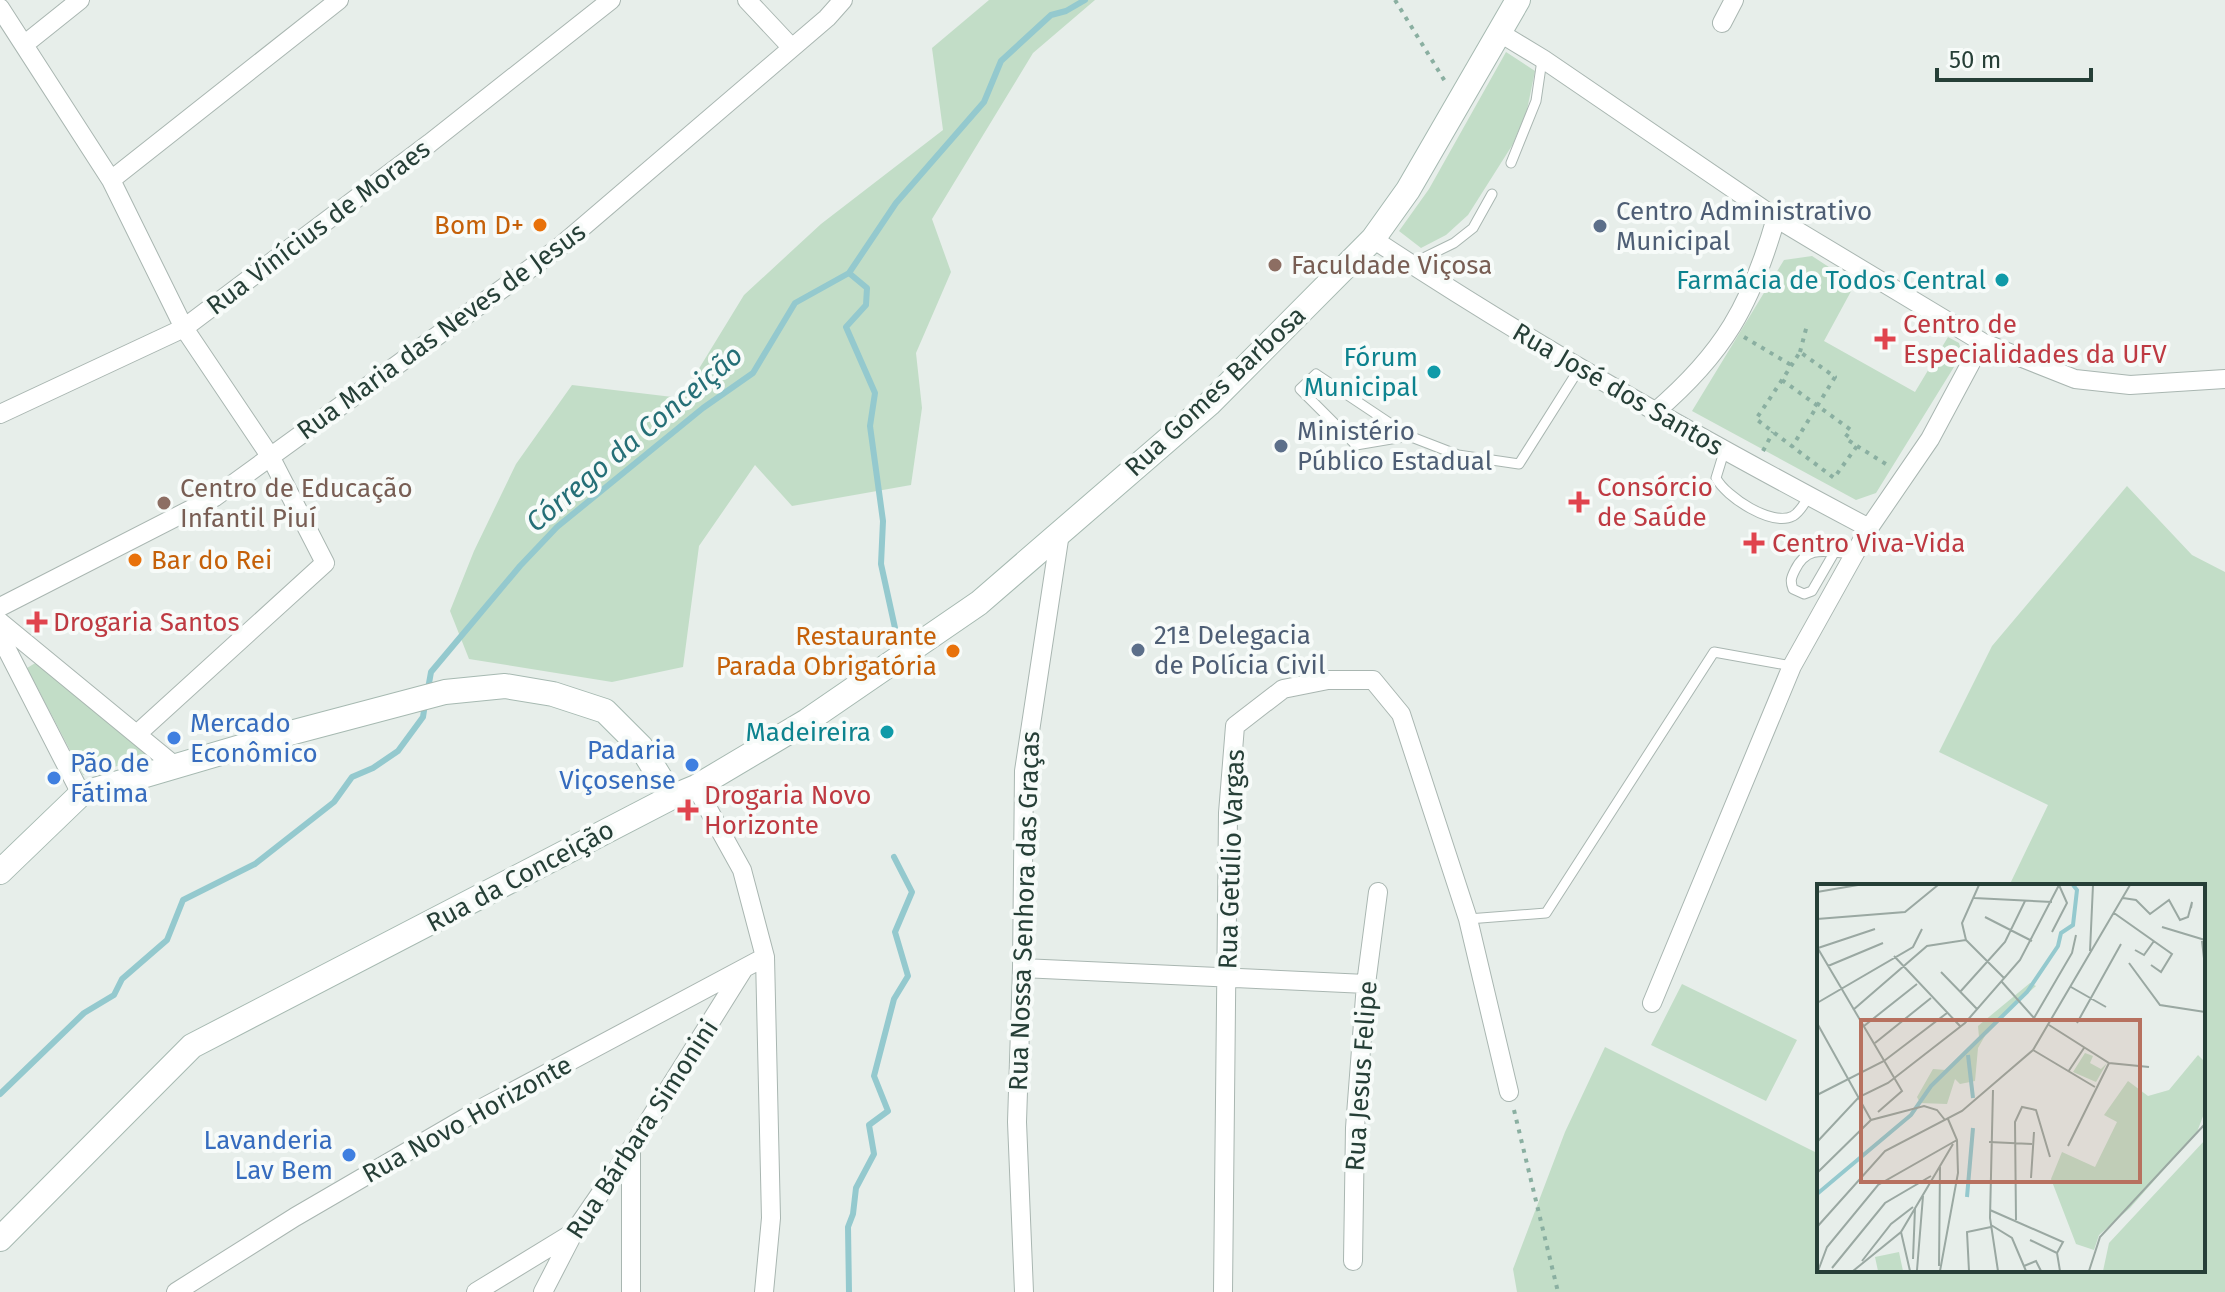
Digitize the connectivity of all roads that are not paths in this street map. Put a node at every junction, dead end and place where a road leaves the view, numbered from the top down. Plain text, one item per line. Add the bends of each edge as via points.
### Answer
1 (80, 0) edge
2 (339, 0) edge
3 (611, 0) edge
4 (747, 0) edge
5 (843, 0) edge
6 (1518, 0) edge
7 (1734, 0) edge
8 (0, 8) edge
9 (1722, 23) dead end
10 (1500, 33) junction
11 (25, 44) junction
12 (792, 48) junction
13 (1543, 59) junction
14 (1511, 163) dead end
15 (111, 180) junction
16 (1492, 194) dead end
17 (1776, 218) junction
18 (1373, 239) junction
19 (1411, 264) junction
20 (184, 328) junction
21 (1982, 342) junction
22 (1579, 369) junction
23 (2225, 379) edge
24 (1655, 412) junction
25 (0, 414) edge
26 (1409, 436) junction
27 (1724, 452) junction
28 (270, 456) junction
29 (1809, 496) junction
30 (1869, 528) junction
31 (1060, 533) junction
32 (1834, 553) junction
33 (1854, 554) junction
34 (0, 607) edge
35 (0, 622) edge
36 (0, 636) edge
37 (1792, 666) junction
38 (137, 734) junction
39 (175, 766) junction
40 (696, 787) junction
41 (81, 794) junction
42 (672, 797) junction
43 (0, 872) edge
44 (1378, 892) dead end
45 (1468, 919) junction
46 (765, 957) junction
47 (744, 968) junction
48 (1022, 968) junction
49 (1227, 976) junction
50 (1366, 984) junction
51 (1652, 1003) dead end
52 (1509, 1092) road end
53 (631, 1149) junction
54 (574, 1232) junction
55 (0, 1239) edge
56 (1353, 1261) dead end
57 (176, 1292) edge
58 (476, 1292) edge
59 (543, 1292) edge
60 (631, 1292) edge
61 (764, 1292) edge
62 (1024, 1292) edge
63 (1223, 1292) edge

1 - 11 street
2 - 15 street
3 - 20 street, Rua Vinícius de Moraes
4 - 12 street
5 - 12 street, Rua Maria das Neves de Jesus
6 - 10 street, Rua Gomes Barbosa
7 - 9 street
8 - 11 street
10 - 13 street
10 - 18 street, Rua Gomes Barbosa via 1408,190
11 - 15 street
12 - 28 street, Rua Maria das Neves de Jesus via 557,249
13 - 14 lane via 1536,101
13 - 17 street
15 - 20 street
16 - 19 lane via 1473,228
17 - 21 street
17 - 24 street via 1761,271 1732,329 1690,382
18 - 19 street, Rua José dos Santos
18 - 31 street, Rua Gomes Barbosa via 1209,404
19 - 22 street, Rua José dos Santos
20 - 25 street, Rua Vinícius de Moraes
20 - 28 street
21 - 23 street via 2075,379 2130,385
21 - 30 street via 1930,439
22 - 24 street, Rua José dos Santos
22 - 26 lane via 1519,464 1458,455
24 - 27 street, Rua José dos Santos
26 - 26 lane via 1316,374 1300,389 1356,445
27 - 29 street, Rua José dos Santos
27 - 29 lane via 1716,478 1722,488 1775,520 1791,518
28 - 34 street, Rua Maria das Neves de Jesus via 215,497
28 - 38 street via 325,563
29 - 30 street, Rua José dos Santos
30 - 33 street
31 - 40 street, Rua da Conceição via 979,603 807,721
31 - 48 street, Rua Nossa Senhora das Graças via 1024,771
32 - 32 lane via 1802,558 1791,579 1793,589 1812,591
32 - 33 lane
33 - 37 street
35 - 38 street
36 - 41 street
37 - 45 lane via 1714,652 1546,913
37 - 51 street
38 - 39 street
39 - 41 street
39 - 42 street via 397,703 505,686 605,711 641,747
40 - 42 street, Rua da Conceição
40 - 46 street via 742,870
41 - 43 street
42 - 55 street, Rua da Conceição via 192,1046
44 - 50 street, Rua Jesus Felipe
45 - 49 street, Rua Getúlio Vargas via 1401,714 1373,680 1328,680 1283,689 1235,726 1228,813
45 - 52 street, Rua Getúlio Vargas
46 - 47 street, Rua Novo Horizonte
46 - 61 street via 771,1218
47 - 53 street, Rua Bárbara Simonini
47 - 57 street, Rua Novo Horizonte via 484,1107
48 - 49 street
48 - 62 street, Rua Nossa Senhora das Graças via 1017,1122
49 - 50 street
49 - 63 street, Rua Getúlio Vargas
50 - 56 street, Rua Jesus Felipe via 1355,1128
53 - 54 street, Rua Bárbara Simonini
53 - 60 street
54 - 58 street
54 - 59 street, Rua Bárbara Simonini

